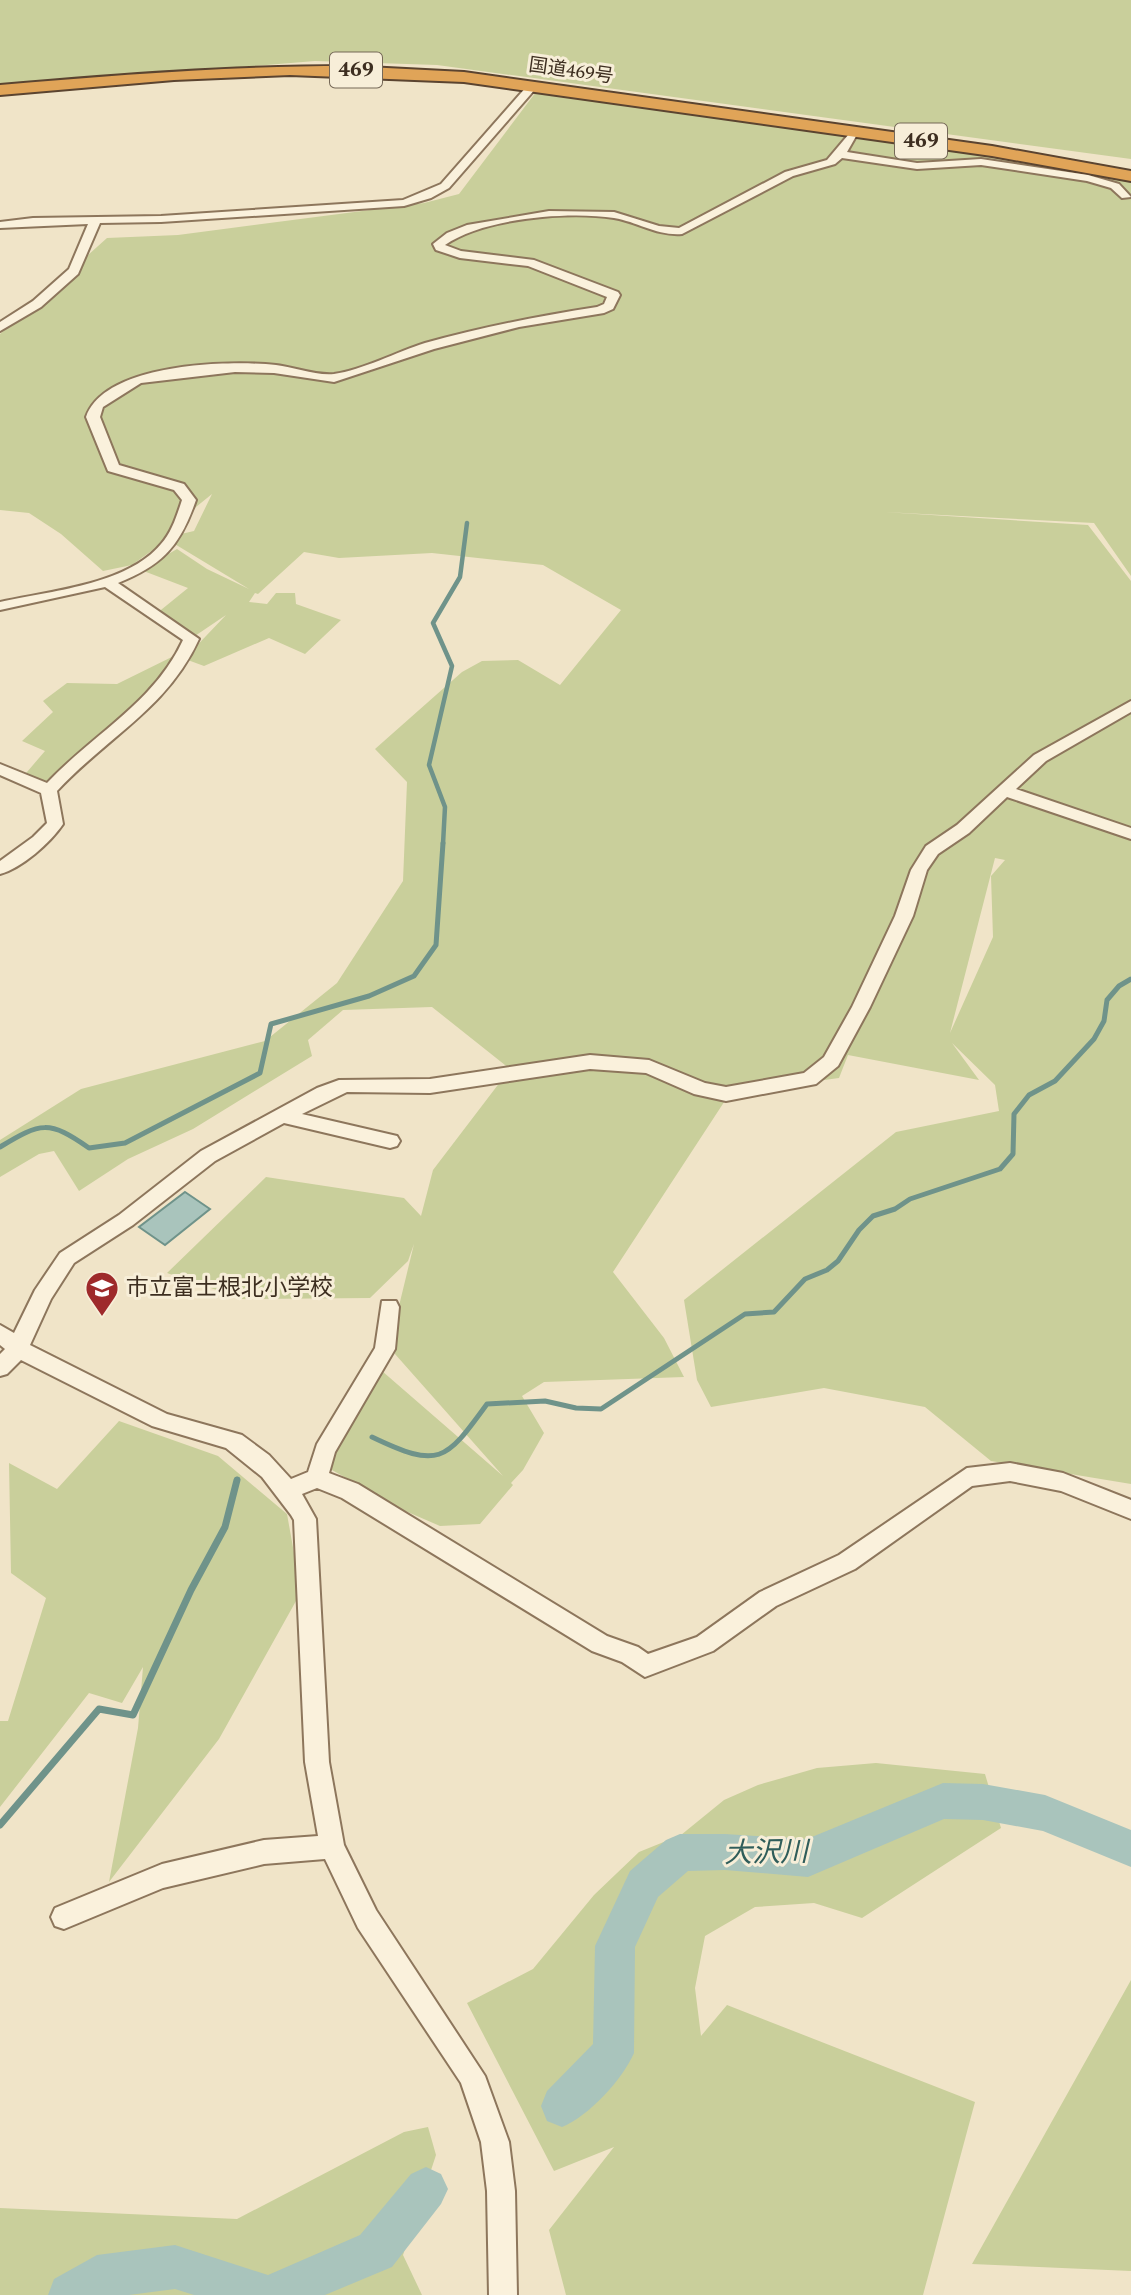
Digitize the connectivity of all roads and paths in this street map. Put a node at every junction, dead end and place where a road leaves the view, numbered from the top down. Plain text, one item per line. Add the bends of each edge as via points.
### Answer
1 (532, 87) junction
2 (0, 90) edge
3 (854, 131) junction
4 (840, 154) junction
5 (1131, 176) edge
6 (1126, 196) dead end
7 (95, 221) junction
8 (0, 225) edge
9 (0, 327) edge
10 (105, 582) junction
11 (0, 606) edge
12 (1131, 706) edge
13 (0, 769) edge
14 (49, 790) junction
15 (1005, 790) junction
16 (1131, 834) edge
17 (0, 869) edge
18 (282, 1116) junction
19 (390, 1141) dead end
20 (389, 1307) dead end
21 (0, 1333) edge
22 (17, 1350) junction
23 (0, 1368) edge
24 (317, 1478) junction
25 (288, 1490) junction
26 (1131, 1510) edge
27 (332, 1847) junction
28 (64, 1917) dead end
29 (503, 2295) edge

1 - 2 highway, 国道469号 / 469 via 395,70 300,69
1 - 3 highway, 国道469号 / 469
1 - 7 street via 445,186 428,196 359,207
3 - 4 street
3 - 5 highway, 国道469号 / 469
4 - 6 street via 917,166 981,162 1088,178 1115,186
4 - 10 street via 822,166 789,174 682,231 662,232 614,215 553,213 453,234 439,244 460,254 530,263 614,295 609,306 600,310 519,323 334,378 235,368 136,380 97,405 93,417 113,468 179,487 189,500 161,553
7 - 8 street
7 - 9 street via 74,271 37,304
10 - 11 street
10 - 14 street via 191,639 185,659 152,702 75,761
12 - 15 street via 1040,758
13 - 14 street
14 - 17 street via 55,824
15 - 16 street
15 - 18 street via 964,830 932,850 919,870 904,916 861,1007 831,1061 809,1079 726,1094 649,1067 590,1062 430,1086 346,1084
18 - 19 street
18 - 22 street via 208,1156 126,1220 67,1258 42,1296
20 - 24 street via 385,1349 325,1450
21 - 22 street
22 - 23 street
22 - 25 street via 169,1424 241,1445
24 - 25 street
24 - 26 street via 350,1491 600,1644 630,1654 645,1666 705,1644 768,1599 847,1562 967,1477 1010,1472 1063,1482
25 - 27 street via 305,1519 317,1762
27 - 28 street via 264,1852 162,1876
27 - 29 street via 367,1920 472,2076 495,2142

